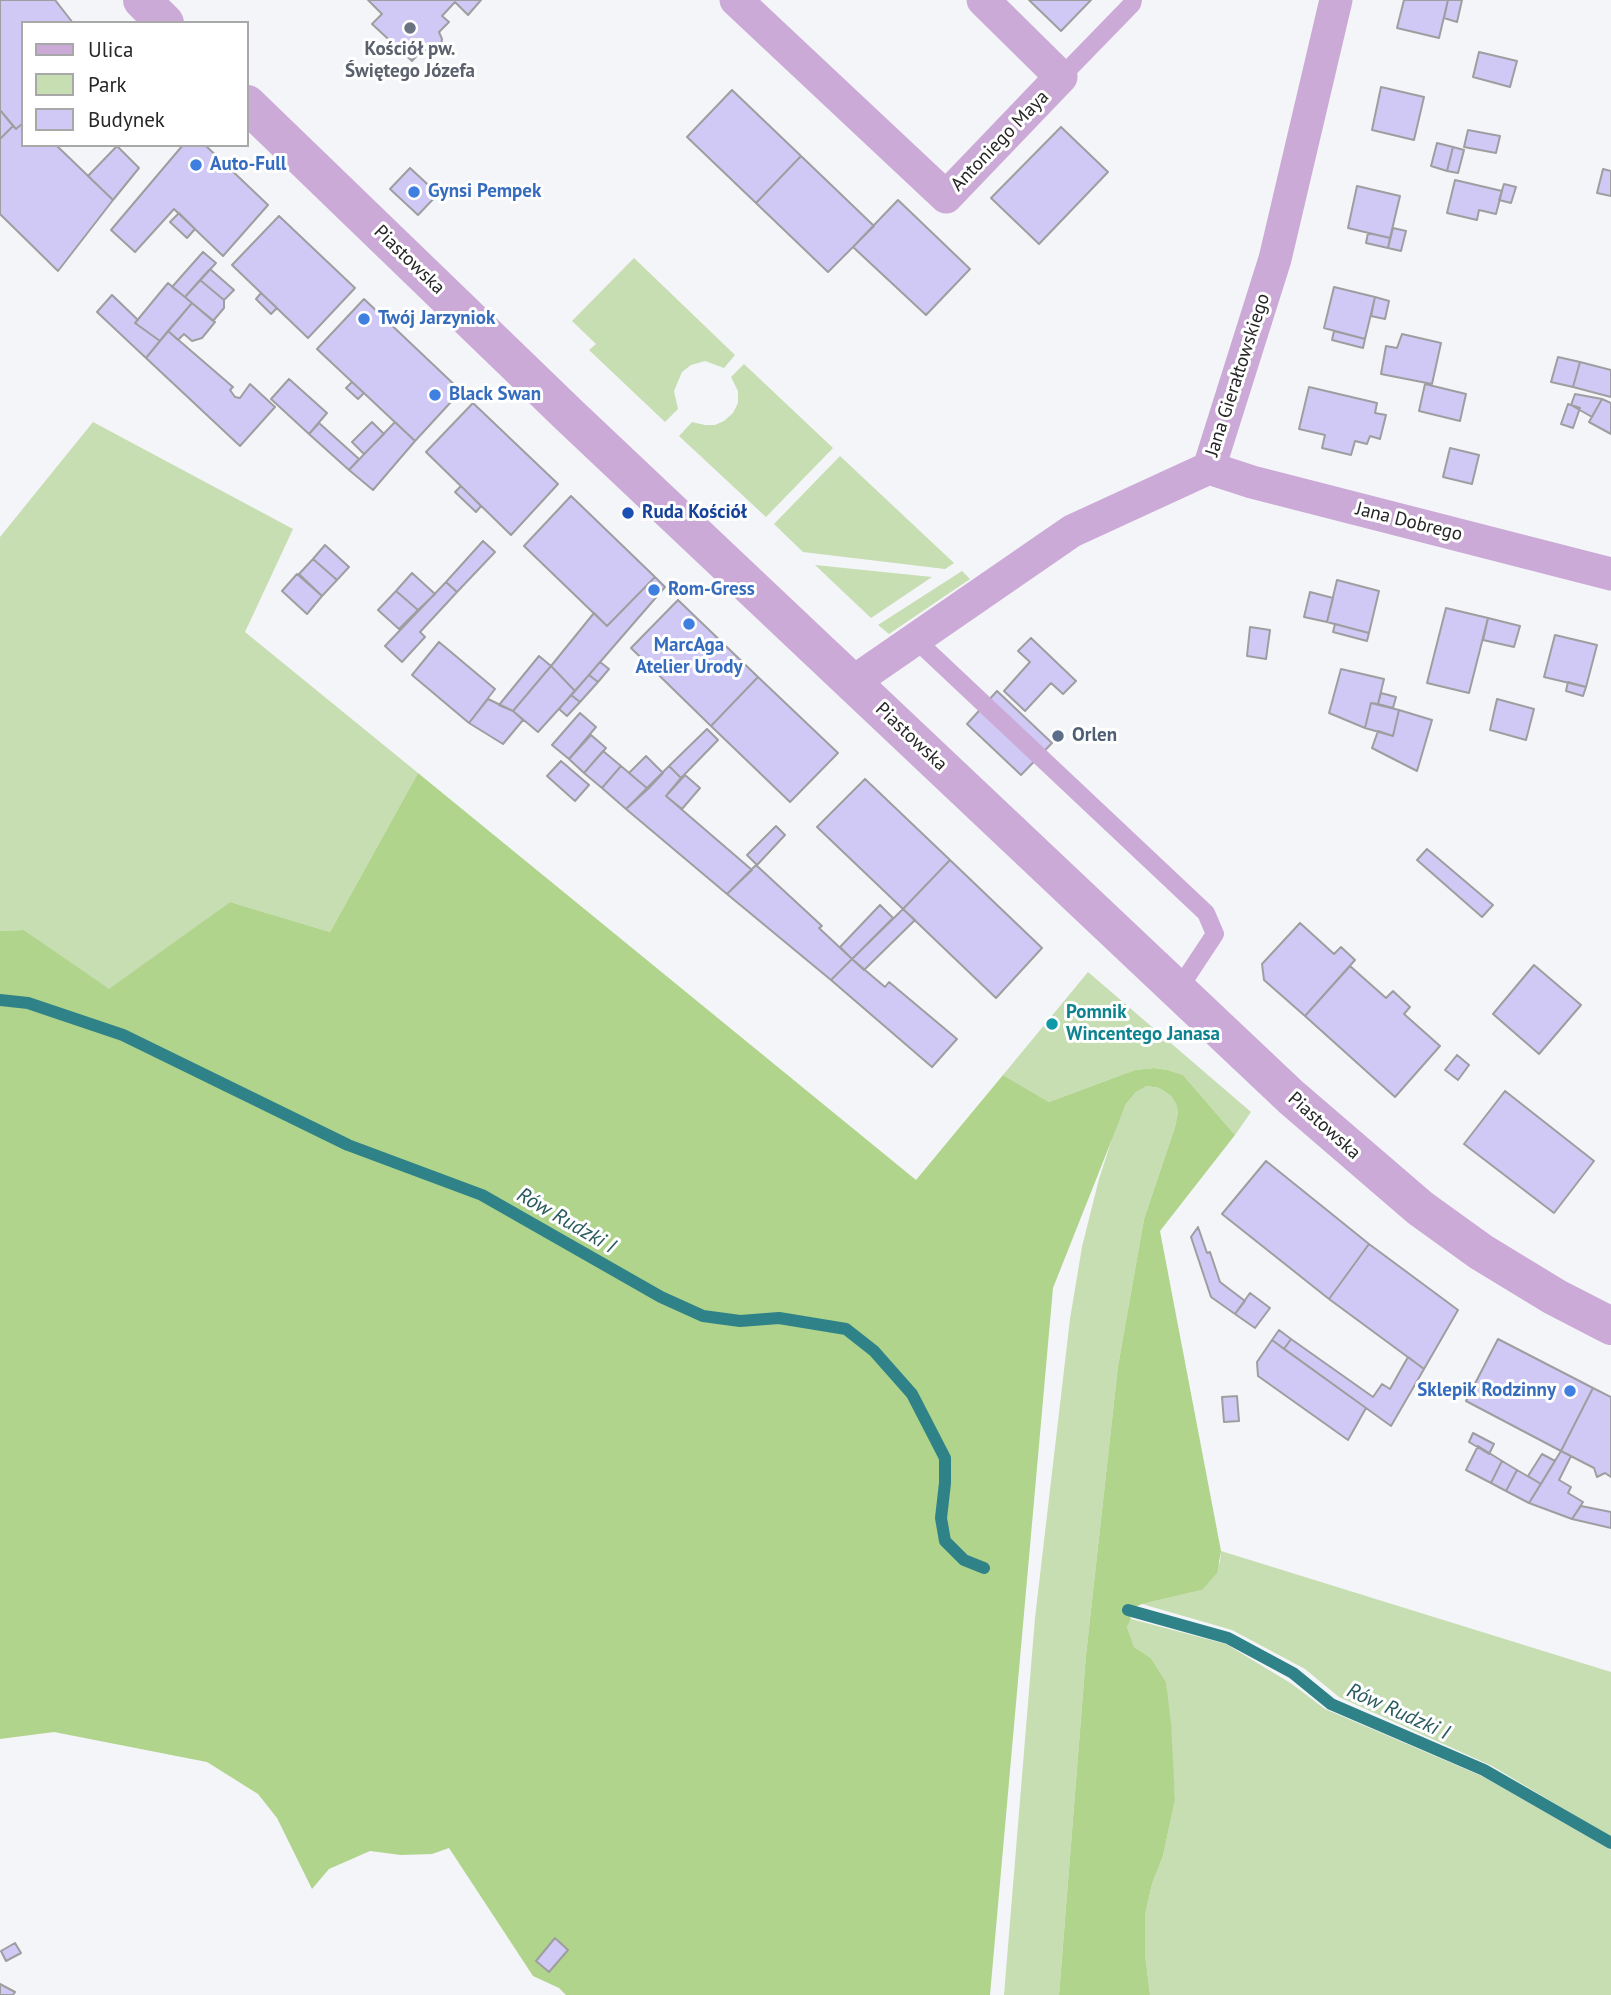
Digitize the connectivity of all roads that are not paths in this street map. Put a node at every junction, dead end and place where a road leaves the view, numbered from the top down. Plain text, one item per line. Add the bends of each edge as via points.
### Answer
1 (142, 0) edge
2 (736, 0) edge
3 (983, 0) edge
4 (1133, 0) edge
5 (1336, 0) edge
6 (163, 21) edge
7 (1060, 77) junction
8 (248, 105) edge
9 (1209, 468) junction
10 (1611, 574) edge
11 (915, 639) junction
12 (853, 682) junction
13 (1178, 990) junction
14 (1611, 1326) edge

1 - 6 street
2 - 7 street, Antoniego Maya via 946,197
3 - 7 street, Antoniego Maya
4 - 7 lane
5 - 9 street, Jana Gierałtowskiego via 1275,259
8 - 12 street, Piastowska
9 - 10 street, Jana Dobrego
9 - 11 street, Jana Gierałtowskiego via 1072,531
11 - 12 street, Jana Gierałtowskiego
11 - 13 lane via 1206,913 1215,934
12 - 13 street, Piastowska
13 - 14 street, Piastowska via 1300,1105 1420,1208 1481,1252

